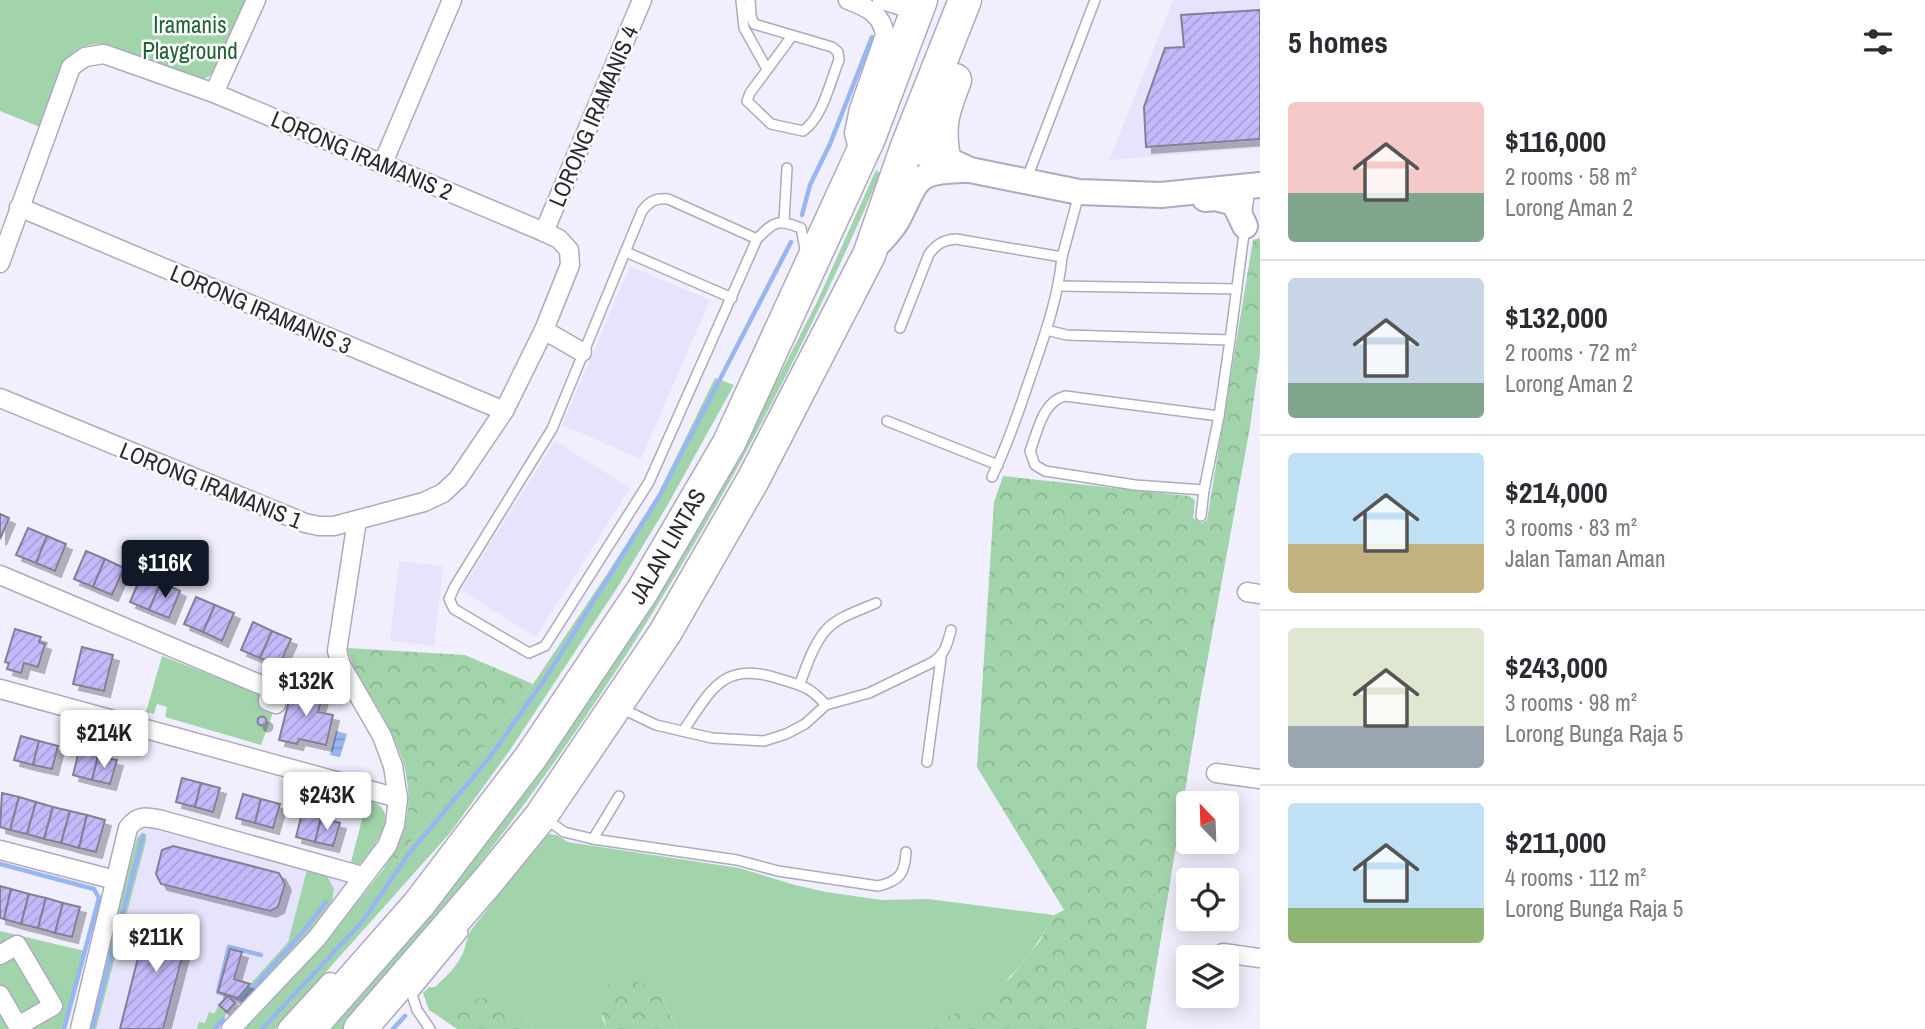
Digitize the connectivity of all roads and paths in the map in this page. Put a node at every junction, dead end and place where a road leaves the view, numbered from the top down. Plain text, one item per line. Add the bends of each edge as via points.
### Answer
1 (256, 0) edge
2 (452, 0) edge
3 (642, 0) edge
4 (741, 0) edge
5 (750, 0) edge
6 (848, 0) edge
7 (882, 0) edge
8 (967, 0) edge
9 (1095, 0) edge
10 (928, 4) edge
11 (792, 36) junction
12 (767, 69) junction
13 (214, 93) junction
14 (906, 149) junction
15 (859, 157) junction
16 (383, 163) junction
17 (957, 164) junction
18 (787, 169) dead end
19 (1026, 183) junction
20 (1255, 186) edge
21 (1080, 192) junction
22 (1161, 195) junction
23 (19, 207) junction
24 (784, 221) junction
25 (1245, 226) junction
26 (544, 232) junction
27 (757, 239) junction
28 (626, 252) junction
29 (869, 255) junction
30 (1062, 257) junction
31 (801, 258) dead end
32 (0, 263) edge
33 (1059, 286) junction
34 (1237, 289) junction
35 (732, 298) junction
36 (900, 328) dead end
37 (544, 330) junction
38 (1046, 330) junction
39 (1230, 340) junction
40 (582, 352) junction
41 (0, 398) edge
42 (504, 411) junction
43 (1219, 416) junction
44 (887, 421) dead end
45 (729, 443) junction
46 (998, 465) junction
47 (992, 477) dead end
48 (1204, 490) junction
49 (1201, 516) dead end
50 (357, 520) junction
51 (0, 575) edge
52 (876, 603) dead end
53 (951, 630) dead end
54 (941, 658) junction
55 (800, 683) junction
56 (0, 689) edge
57 (617, 701) junction
58 (276, 704) dead end
59 (826, 705) junction
60 (684, 732) junction
61 (927, 762) dead end
62 (1216, 773) dead end
63 (1260, 779) edge
64 (619, 796) dead end
65 (398, 798) junction
66 (541, 816) junction
67 (593, 839) junction
68 (0, 850) edge
69 (906, 852) dead end
70 (362, 876) junction
71 (115, 880) junction
72 (488, 881) junction
73 (475, 913) dead end
74 (471, 923) dead end
75 (393, 933) junction
76 (0, 955) edge
77 (1239, 955) edge
78 (1260, 958) edge
79 (0, 995) edge
80 (427, 1028) edge
81 (80, 1029) edge
82 (231, 1029) edge
83 (287, 1029) edge
84 (309, 1029) edge
85 (360, 1029) edge

1 - 13 street
2 - 16 street
3 - 26 street, LORONG IRAMANIS 4
4 - 12 lane via 744,28
5 - 11 lane via 754,24
6 - 15 street via 876,14 885,35 859,108 854,133
7 - 10 street
8 - 14 highway, JALAN LINTAS
8 - 17 highway via 960,67 940,132
9 - 19 lane
10 - 15 highway, JALAN LINTAS
11 - 12 lane
11 - 12 lane via 832,47 839,60 820,107 803,131 771,124 747,101
13 - 16 street, LORONG IRAMANIS 2
13 - 23 street, LORONG IRAMANIS 2 via 104,54 85,57 71,67
14 - 17 street
14 - 29 highway, JALAN LINTAS
14 - 45 highway via 887,145 878,150 783,362 747,429
15 - 45 highway, JALAN LINTAS via 776,327
16 - 26 street, LORONG IRAMANIS 2
17 - 19 street
17 - 29 street via 914,184 897,222
18 - 24 lane
19 - 21 street
20 - 22 street
20 - 25 lane
21 - 22 street
21 - 30 lane
22 - 25 street via 1234,203
23 - 32 street
23 - 42 street, LORONG IRAMANIS 3
24 - 27 lane via 770,225
24 - 31 lane via 801,228 806,247
25 - 34 lane
26 - 37 street, LORONG IRAMANIS 2 via 569,250 570,265
27 - 28 lane via 659,198 642,211
27 - 35 lane
28 - 35 lane
28 - 40 lane
29 - 57 highway, JALAN LINTAS via 703,569
30 - 33 lane
30 - 36 lane via 946,240 929,254
33 - 34 lane
33 - 38 lane
34 - 39 lane
35 - 40 lane via 649,482 545,646 529,653 454,609 449,599 552,429
37 - 40 street
37 - 42 street, LORONG IRAMANIS 1
38 - 39 lane via 1067,335
38 - 46 lane
39 - 43 lane
41 - 50 street, LORONG IRAMANIS 1 via 305,523 334,526
42 - 50 street, LORONG IRAMANIS 1 via 443,494
43 - 48 lane
43 - 48 lane via 1065,396 1047,406 1030,450 1035,465 1045,471
44 - 46 lane
45 - 75 highway, JALAN LINTAS via 643,590 531,757
46 - 47 lane
48 - 49 lane
50 - 65 street via 337,651 382,736
51 - 58 street via 271,689 268,701
52 - 55 lane via 828,628
53 - 54 lane
54 - 59 lane via 869,693
54 - 61 lane
55 - 59 lane
55 - 60 lane via 752,671 734,674 720,682
56 - 65 street
57 - 60 lane via 631,713
57 - 66 highway, JALAN LINTAS
59 - 60 lane via 805,724 764,741
62 - 63 street
64 - 67 lane
65 - 70 street via 387,846
66 - 67 lane via 564,832
66 - 72 highway, JALAN LINTAS
67 - 69 lane via 878,886 892,883 905,869
68 - 71 street
70 - 71 street via 141,817 128,828
70 - 82 street via 317,938
71 - 81 street
72 - 73 lane
72 - 85 highway, JALAN LINTAS
74 - 80 lane via 412,995
75 - 83 street via 348,962
75 - 84 highway, JALAN LINTAS
76 - 79 street via 17,945 53,1006 18,1026
77 - 78 street

